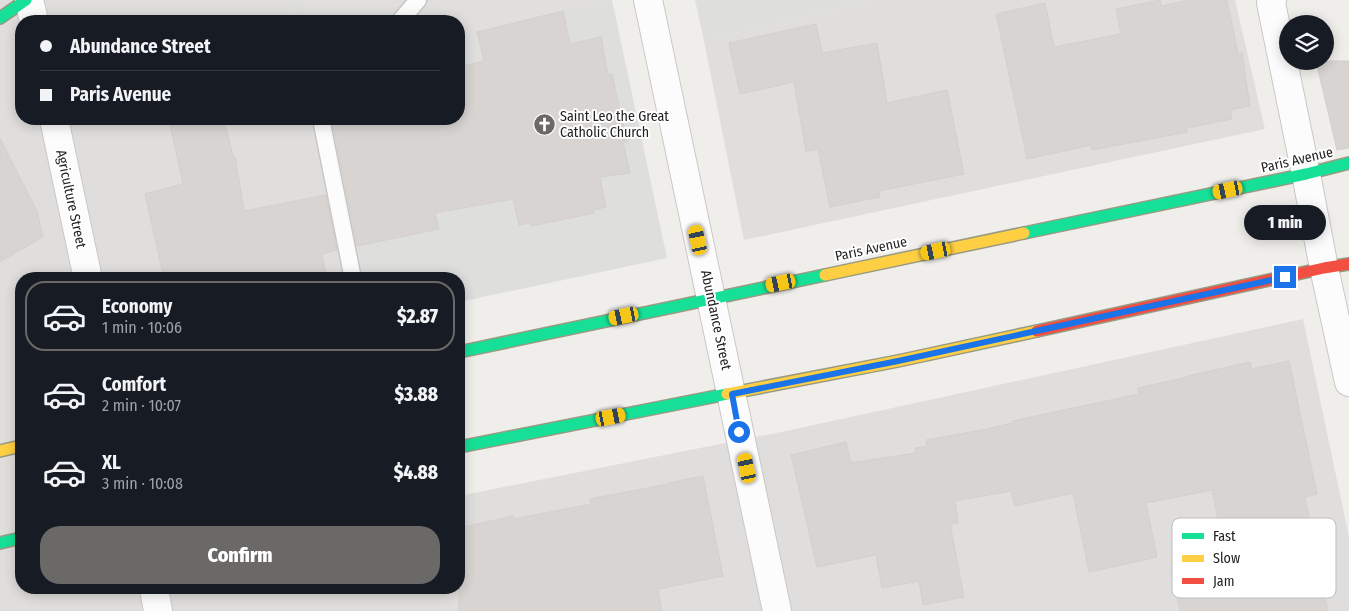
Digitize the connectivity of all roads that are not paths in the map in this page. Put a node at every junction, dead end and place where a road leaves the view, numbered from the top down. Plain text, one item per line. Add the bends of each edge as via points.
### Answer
1 (27, 0) edge
2 (418, 0) edge
3 (648, 0) edge
4 (1272, 0) edge
5 (32, 15) edge
6 (405, 15) edge
7 (0, 18) edge
8 (55, 125) edge
9 (322, 125) edge
10 (1349, 164) edge
11 (1306, 174) junction
12 (1336, 266) edge
13 (87, 272) edge
14 (352, 272) edge
15 (711, 298) junction
16 (465, 351) edge
17 (1348, 373) edge
18 (732, 394) junction
19 (465, 446) edge
20 (15, 447) edge
21 (0, 451) edge
22 (15, 539) edge
23 (0, 543) edge
24 (155, 594) edge
25 (158, 611) edge
26 (778, 611) edge

1 - 5 street
1 - 7 street
2 - 6 lane
3 - 15 street, Abundance Street
4 - 11 street
8 - 13 street, Agriculture Street
9 - 14 lane
10 - 11 street, Paris Avenue
11 - 12 street
11 - 15 street, Paris Avenue
12 - 17 street
12 - 18 street
15 - 16 street, Paris Avenue
15 - 18 street, Abundance Street
18 - 19 street
18 - 26 street, Abundance Street
20 - 21 street
22 - 23 street
24 - 25 street

